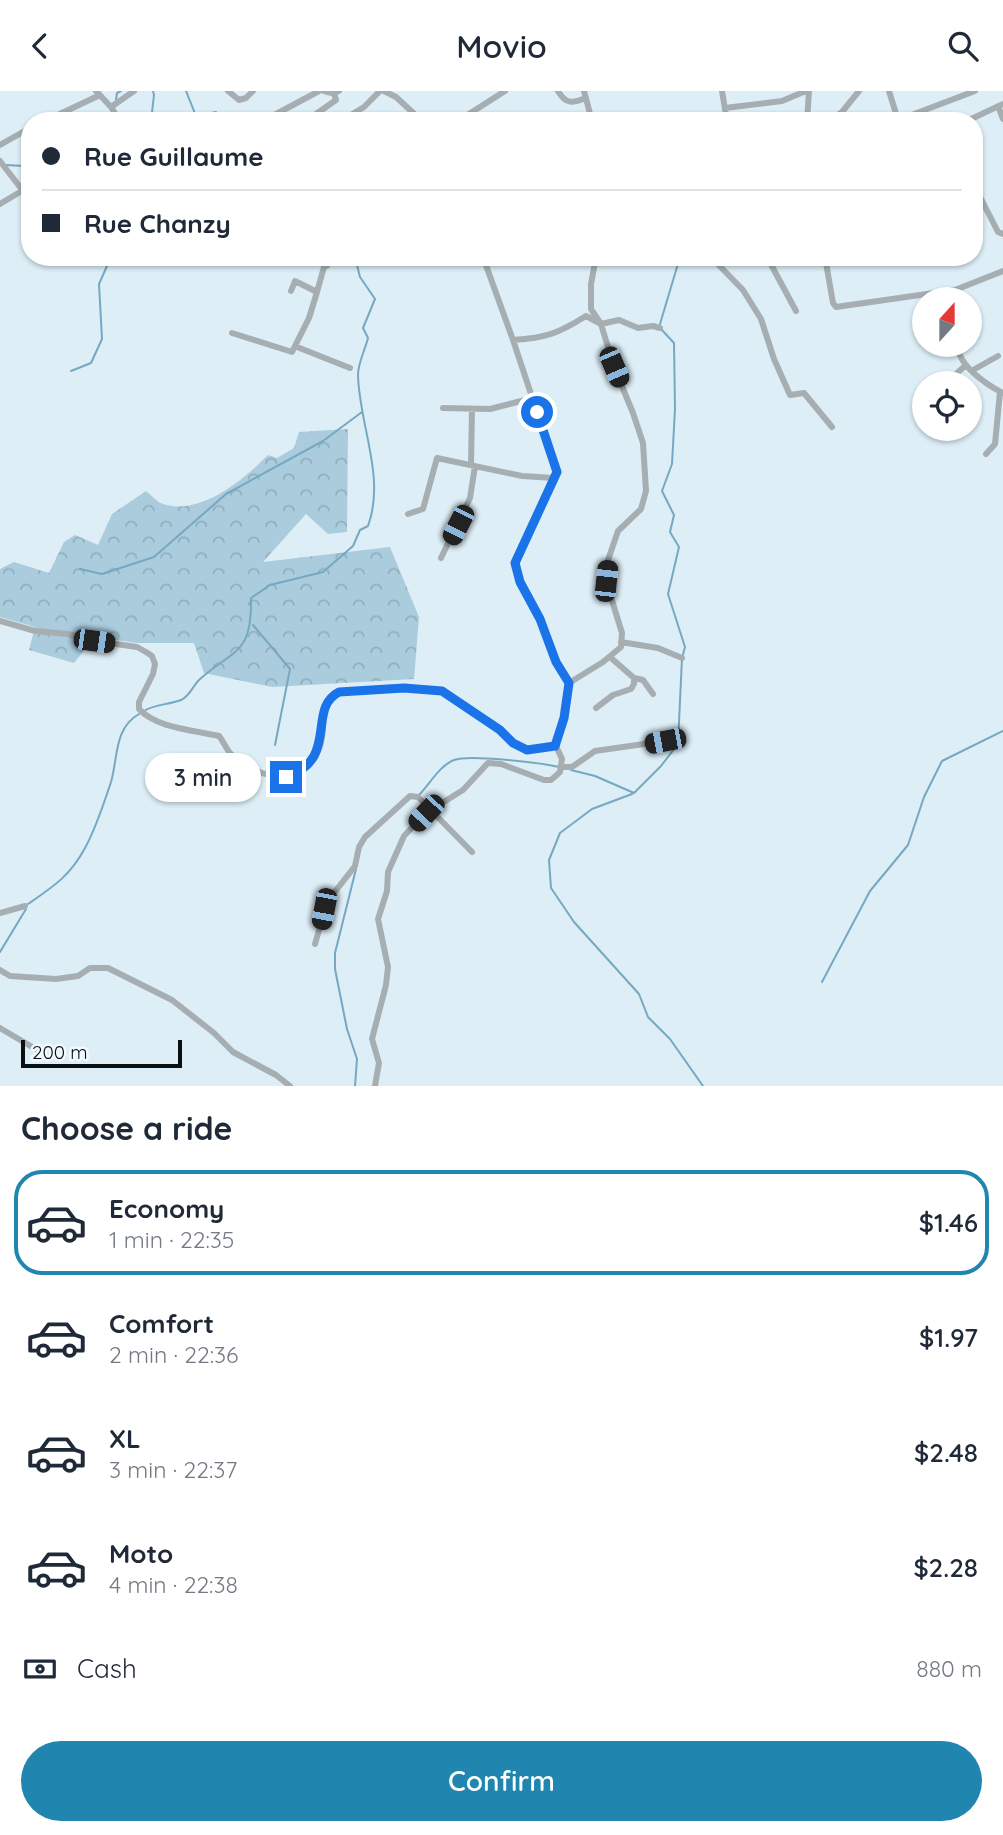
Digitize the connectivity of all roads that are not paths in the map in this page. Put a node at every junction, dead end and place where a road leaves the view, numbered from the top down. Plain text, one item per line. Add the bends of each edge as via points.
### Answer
1 (134, 91) edge
2 (228, 91) edge
3 (253, 91) edge
4 (319, 91) edge
5 (324, 91) edge
6 (382, 91) edge
7 (505, 91) edge
8 (558, 91) edge
9 (722, 91) edge
10 (807, 91) edge
11 (859, 91) edge
12 (889, 91) edge
13 (975, 91) edge
14 (336, 92) edge
15 (98, 93) edge
16 (585, 95) edge
17 (1000, 105) edge
18 (111, 107) junction
19 (725, 108) junction
20 (62, 112) edge
21 (114, 112) edge
22 (280, 112) edge
23 (319, 112) edge
24 (356, 112) edge
25 (412, 112) edge
26 (472, 112) edge
27 (590, 112) edge
28 (726, 112) edge
29 (807, 112) edge
30 (842, 112) edge
31 (895, 112) edge
32 (917, 112) edge
33 (983, 113) edge
34 (1003, 119) edge
35 (21, 133) edge
36 (0, 145) edge
37 (0, 161) edge
38 (21, 183) edge
39 (21, 191) edge
40 (983, 203) edge
41 (0, 204) edge
42 (1003, 234) edge
43 (327, 266) dead end
44 (486, 266) edge
45 (594, 266) edge
46 (720, 266) edge
47 (772, 266) edge
48 (826, 266) edge
49 (1003, 271) edge
50 (963, 287) edge
51 (291, 291) dead end
52 (317, 292) junction
53 (912, 296) edge
54 (796, 311) dead end
55 (601, 324) junction
56 (660, 328) dead end
57 (232, 333) dead end
58 (513, 340) junction
59 (297, 347) junction
60 (998, 356) dead end
61 (961, 357) edge
62 (966, 365) junction
63 (350, 368) dead end
64 (973, 370) junction
65 (959, 371) edge
66 (1001, 392) edge
67 (533, 398) junction
68 (443, 408) dead end
69 (472, 409) junction
70 (832, 427) dead end
71 (986, 454) dead end
72 (473, 466) junction
73 (556, 475) junction
74 (408, 514) dead end
75 (441, 558) dead end
76 (0, 621) edge
77 (621, 642) junction
78 (610, 657) junction
79 (682, 658) dead end
80 (634, 678) junction
81 (569, 683) junction
82 (653, 694) dead end
83 (596, 708) dead end
84 (665, 741) dead end
85 (555, 746) junction
86 (561, 767) junction
87 (431, 810) junction
88 (472, 852) dead end
89 (25, 906) dead end
90 (0, 913) edge
91 (314, 944) dead end
92 (0, 970) edge
93 (0, 1028) edge
94 (44, 1054) dead end
95 (290, 1086) edge
96 (375, 1086) edge

1 - 18 street
2 - 3 street via 239,100
4 - 22 street
5 - 14 street
6 - 24 street
6 - 25 street
7 - 26 street
8 - 16 street via 571,103
9 - 19 street
10 - 19 street via 782,101
10 - 29 street
11 - 30 street
12 - 31 street
13 - 32 street
14 - 23 street via 336,100
15 - 18 street
15 - 20 street
16 - 27 street
17 - 33 street
17 - 34 street
18 - 21 street
19 - 28 street
35 - 36 street
37 - 38 street
39 - 41 street
40 - 42 street
43 - 52 street
44 - 58 street
45 - 55 street via 591,309
46 - 70 street via 743,290 761,319 790,395 804,393
47 - 54 street
48 - 53 street via 836,307
49 - 50 street
51 - 52 street via 295,281
52 - 59 street
55 - 56 street via 619,320 638,328
55 - 58 street via 586,316 543,338
55 - 77 street via 643,443 646,491 642,509 618,531 608,561 606,581
57 - 59 street via 290,353
58 - 67 street
59 - 63 street
60 - 64 street
61 - 62 street
62 - 64 street
62 - 65 street
64 - 66 street
66 - 71 street via 995,444
67 - 69 street
67 - 73 street
68 - 69 street
69 - 72 street
72 - 73 street via 522,477
72 - 74 street via 437,458 423,509
72 - 75 street via 470,498
73 - 81 street via 515,563
76 - 85 street via 146,652 155,664 139,702 146,716 161,724 219,736 230,753 250,768 276,777 297,773 310,762 320,746 325,707 339,692 442,691 527,750
77 - 78 street
77 - 79 street via 658,648
78 - 80 street
78 - 81 street
80 - 82 street via 643,680
80 - 83 street via 631,689
81 - 85 street
84 - 86 street via 595,751 572,767
85 - 86 street
86 - 87 street via 544,780 488,763 463,790
87 - 88 street
87 - 91 street via 418,797 410,796 365,837 355,866 327,902
87 - 96 street via 404,836 396,852 378,919 388,967 372,1039 379,1063
89 - 90 street
92 - 95 street via 10,976 56,979 90,968 108,968 172,1000 233,1052
93 - 94 street

